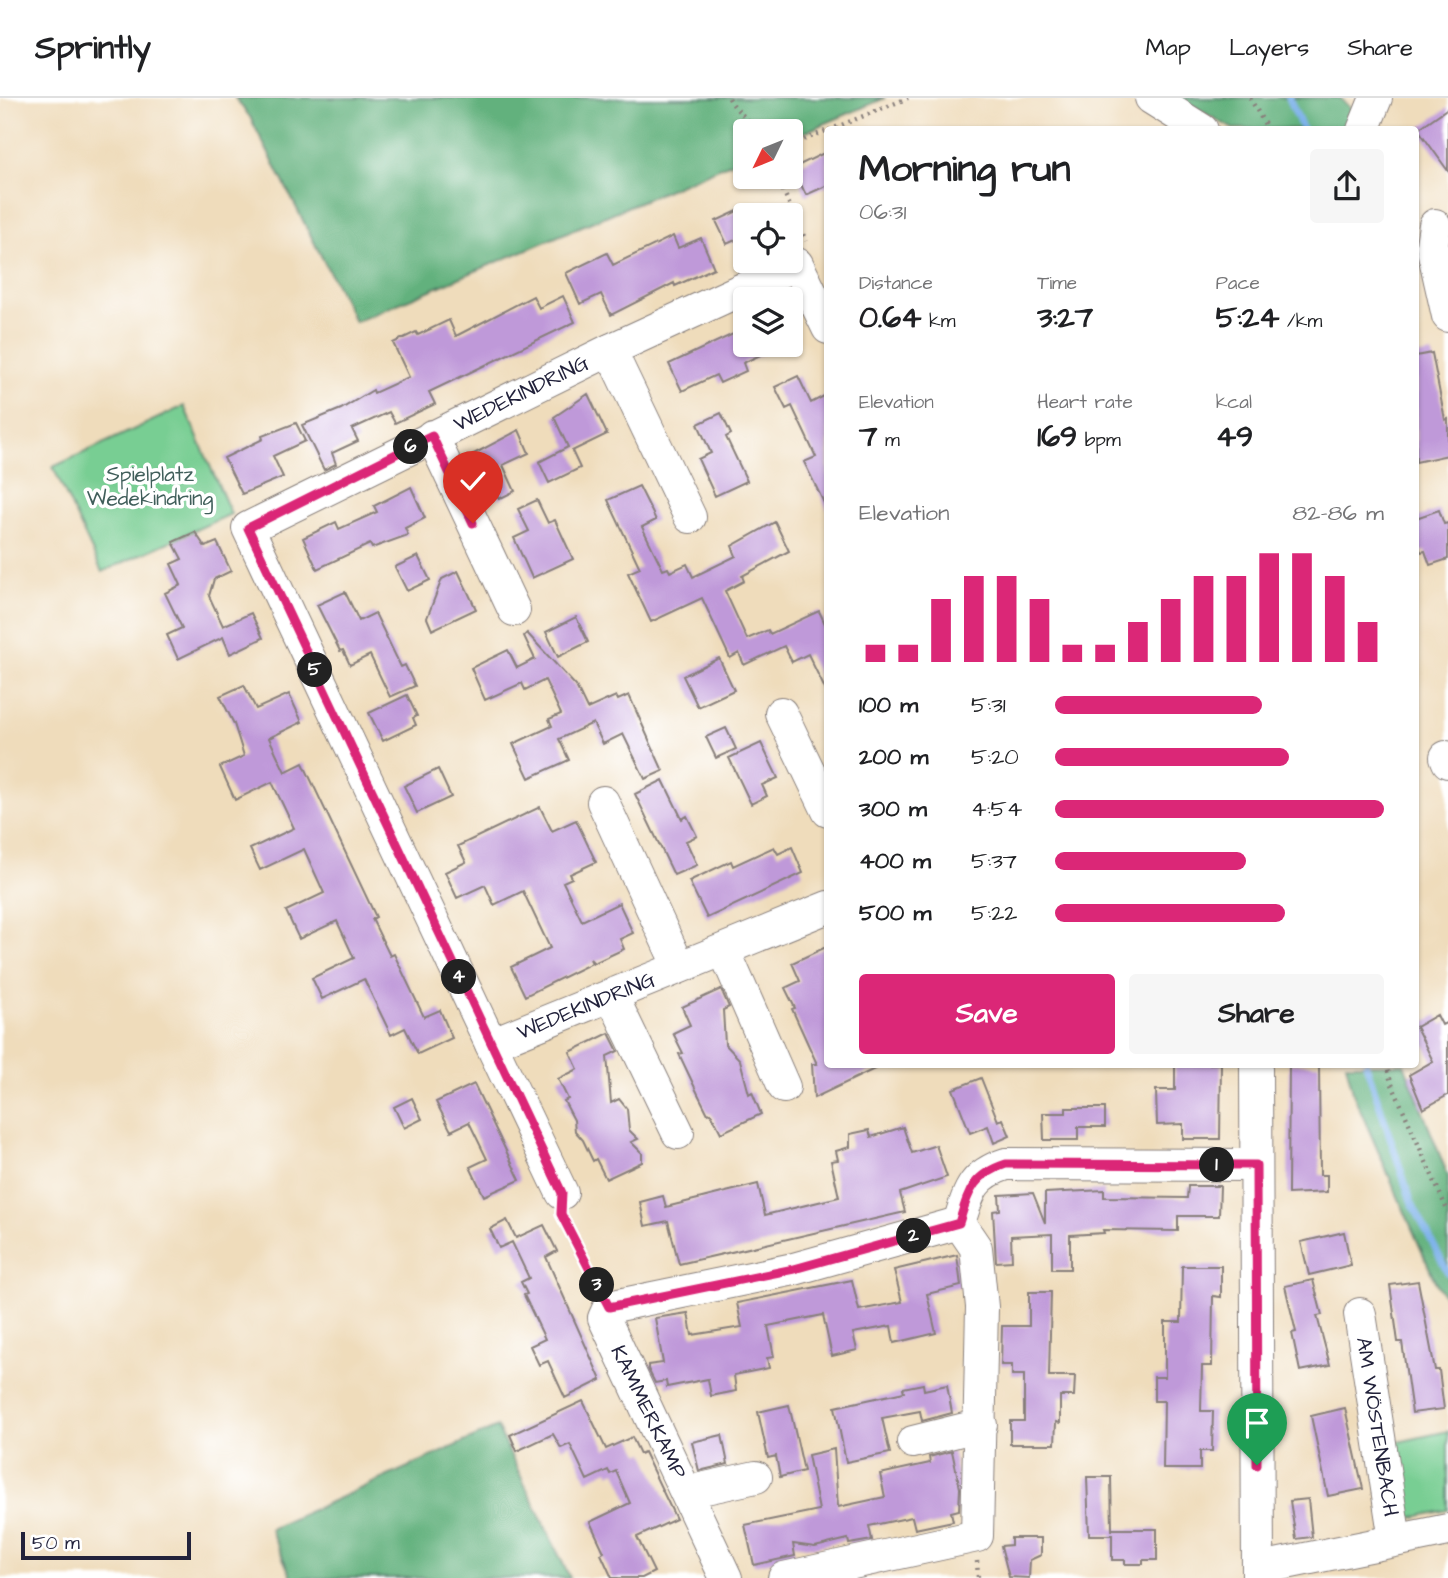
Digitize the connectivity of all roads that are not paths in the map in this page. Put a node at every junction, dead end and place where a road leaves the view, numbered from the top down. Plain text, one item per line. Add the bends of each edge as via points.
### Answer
1 (1151, 98) edge
2 (1376, 98) edge
3 (1196, 126) edge
4 (1365, 126) edge
5 (1433, 224) edge
6 (1448, 316) edge
7 (824, 320) edge
8 (610, 350) junction
9 (432, 436) junction
10 (690, 517) dead end
11 (514, 610) dead end
12 (781, 713) dead end
13 (603, 802) dead end
14 (824, 803) edge
15 (824, 909) edge
16 (724, 950) junction
17 (680, 967) junction
18 (612, 996) junction
19 (491, 1044) junction
20 (1256, 1068) edge
21 (784, 1087) dead end
22 (678, 1133) dead end
23 (1256, 1165) junction
24 (562, 1193) road end
25 (959, 1223) junction
26 (1360, 1314) dead end
27 (981, 1425) junction
28 (913, 1442) dead end
29 (756, 1477) dead end
30 (687, 1493) junction
31 (1448, 1530) edge
32 (1395, 1540) junction
33 (1258, 1572) edge
34 (726, 1578) edge
35 (784, 1578) edge

1 - 3 street
2 - 4 street
5 - 6 street via 1432,244
7 - 8 street, WEDEKINDRING via 797,264
8 - 9 street, WEDEKINDRING
8 - 10 street, WEDEKINDRING
9 - 11 street, WEDEKINDRING
9 - 19 street, WEDEKINDRING via 248,528
12 - 14 street
13 - 17 street, WEDEKINDRING
15 - 16 street, WEDEKINDRING
16 - 17 street, WEDEKINDRING
16 - 21 street
17 - 18 street, WEDEKINDRING
18 - 19 street, WEDEKINDRING
18 - 22 street
19 - 24 street, WEDEKINDRING
20 - 23 street
23 - 25 street via 1006,1164 976,1180
23 - 33 street
25 - 27 street via 976,1248 982,1307
25 - 30 street, KAMMERKAMP via 794,1269 609,1307 604,1318
26 - 32 street, AM WÖSTENBACH
27 - 28 street
27 - 35 street via 977,1536
29 - 30 street
30 - 34 street, KAMMERKAMP
31 - 32 street, AM WÖSTENBACH
32 - 33 street, AM WÖSTENBACH

